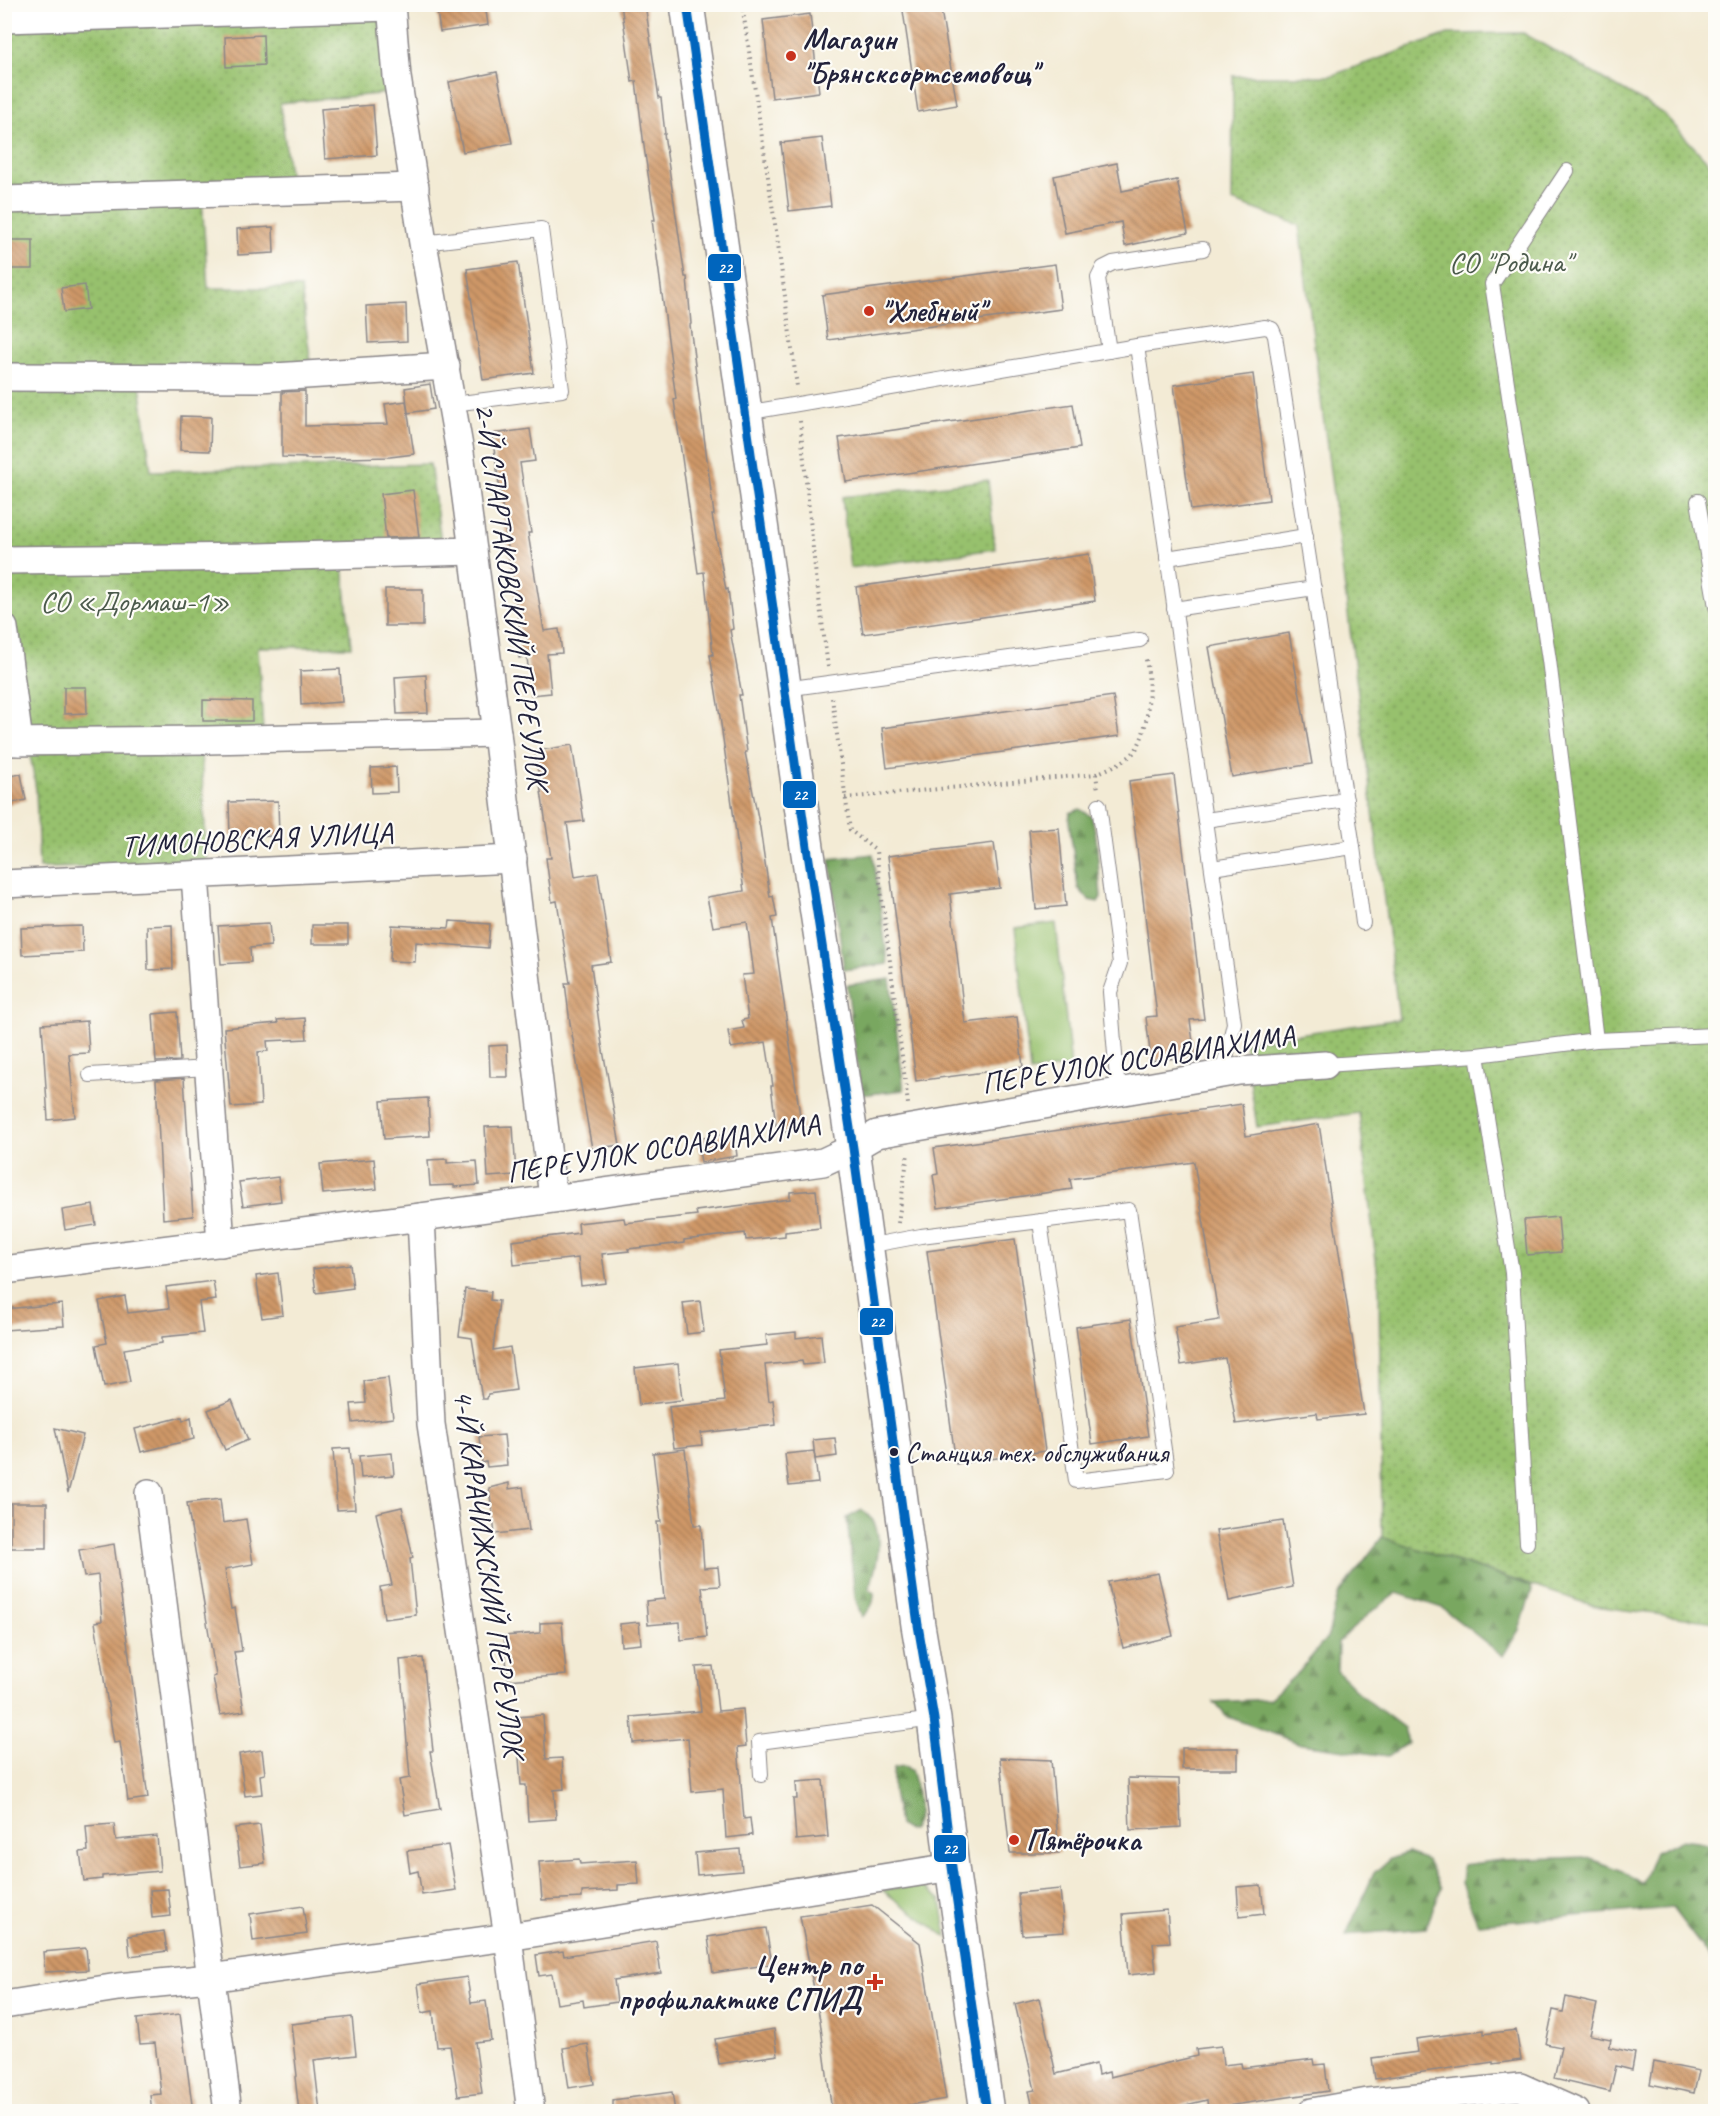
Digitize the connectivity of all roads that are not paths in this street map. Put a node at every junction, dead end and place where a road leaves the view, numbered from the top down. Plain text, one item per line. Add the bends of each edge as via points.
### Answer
1 (687, 4) edge
2 (391, 6) edge
3 (4, 19) edge
4 (1567, 171) dead end
5 (415, 187) junction
6 (4, 200) edge
7 (423, 243) junction
8 (1203, 249) dead end
9 (1137, 346) junction
10 (1109, 351) junction
11 (446, 366) junction
12 (4, 377) edge
13 (453, 404) junction
14 (746, 413) junction
15 (1698, 501) dead end
16 (1306, 536) junction
17 (473, 551) junction
18 (1167, 558) junction
19 (4, 560) edge
20 (1314, 588) junction
21 (1715, 589) edge
22 (1716, 607) edge
23 (1174, 609) junction
24 (4, 628) edge
25 (1140, 640) road end
26 (785, 689) junction
27 (497, 733) junction
28 (12, 742) edge
29 (1346, 801) junction
30 (1099, 805) road end
31 (1205, 820) junction
32 (1353, 847) junction
33 (513, 859) junction
34 (1212, 868) junction
35 (195, 875) junction
36 (4, 884) edge
37 (1363, 923) dead end
38 (1716, 1035) edge
39 (1596, 1040) junction
40 (1477, 1055) junction
41 (1325, 1065) joint
42 (208, 1068) junction
43 (1222, 1074) junction
44 (90, 1075) dead end
45 (1118, 1092) junction
46 (853, 1148) junction
47 (553, 1198) junction
48 (421, 1217) junction
49 (1040, 1221) junction
50 (221, 1243) junction
51 (867, 1246) junction
52 (4, 1270) edge
53 (149, 1493) dead end
54 (1527, 1543) dead end
55 (934, 1719) junction
56 (761, 1775) dead end
57 (952, 1867) junction
58 (508, 1937) junction
59 (210, 1978) junction
60 (4, 2005) edge
61 (228, 2112) edge
62 (531, 2112) edge
63 (987, 2112) edge
64 (1312, 2112) edge
65 (1576, 2112) edge

1 - 14 street
2 - 3 street
2 - 5 street, 2-Й СПАРТАКОВСКИЙ ПЕРЕУЛОК via 397,76
4 - 39 lane via 1492,284 1549,660
5 - 6 street
5 - 7 street, 2-Й СПАРТАКОВСКИЙ ПЕРЕУЛОК
7 - 11 street, 2-Й СПАРТАКОВСКИЙ ПЕРЕУЛОК
7 - 13 lane via 541,229 562,390
8 - 10 lane via 1102,268 1098,278
9 - 10 lane
9 - 16 lane via 1265,327 1272,330
9 - 18 lane
10 - 14 lane
11 - 12 street via 259,378
11 - 13 street, 2-Й СПАРТАКОВСКИЙ ПЕРЕУЛОК
13 - 17 street, 2-Й СПАРТАКОВСКИЙ ПЕРЕУЛОК
14 - 26 street
15 - 21 lane
16 - 18 lane
16 - 20 lane
17 - 19 street
17 - 27 street, 2-Й СПАРТАКОВСКИЙ ПЕРЕУЛОК
18 - 23 lane
20 - 23 lane
20 - 29 lane
21 - 22 lane
23 - 31 lane
24 - 28 street
25 - 26 lane
26 - 46 street
27 - 28 street
27 - 33 street, 2-Й СПАРТАКОВСКИЙ ПЕРЕУЛОК
29 - 31 lane
29 - 32 lane
30 - 45 lane via 1120,963 1110,992
31 - 34 lane
32 - 34 lane
32 - 37 lane
33 - 35 street, ТИМОНОВСКАЯ УЛИЦА
33 - 47 street, 2-Й СПАРТАКОВСКИЙ ПЕРЕУЛОК
34 - 43 lane via 1234,1023
35 - 36 street, ТИМОНОВСКАЯ УЛИЦА
35 - 42 street
38 - 39 lane
39 - 40 lane
40 - 41 lane
40 - 54 lane via 1512,1273
41 - 43 street, ПЕРЕУЛОК ОСОАВИАХИМА
42 - 44 lane
42 - 50 street
43 - 45 street, ПЕРЕУЛОК ОСОАВИАХИМА
45 - 46 street, ПЕРЕУЛОК ОСОАВИАХИМА via 877,1134
46 - 47 street, ПЕРЕУЛОК ОСОАВИАХИМА via 823,1162
46 - 51 street
47 - 48 street, ПЕРЕУЛОК ОСОАВИАХИМА
48 - 50 street, ПЕРЕУЛОК ОСОАВИАХИМА
48 - 58 street, 4-Й КАРАЧИЖСКИЙ ПЕРЕУЛОК via 431,1424
49 - 49 lane via 1129,1210 1167,1470 1076,1481
49 - 51 lane
50 - 52 street, ПЕРЕУЛОК ОСОАВИАХИМА
51 - 55 street
53 - 59 street
55 - 56 lane via 759,1742
55 - 57 street
57 - 58 street
57 - 63 street
58 - 59 street
58 - 62 street, 4-Й КАРАЧИЖСКИЙ ПЕРЕУЛОК
59 - 60 street via 118,1987
59 - 61 street
64 - 65 street via 1368,2102 1520,2087

